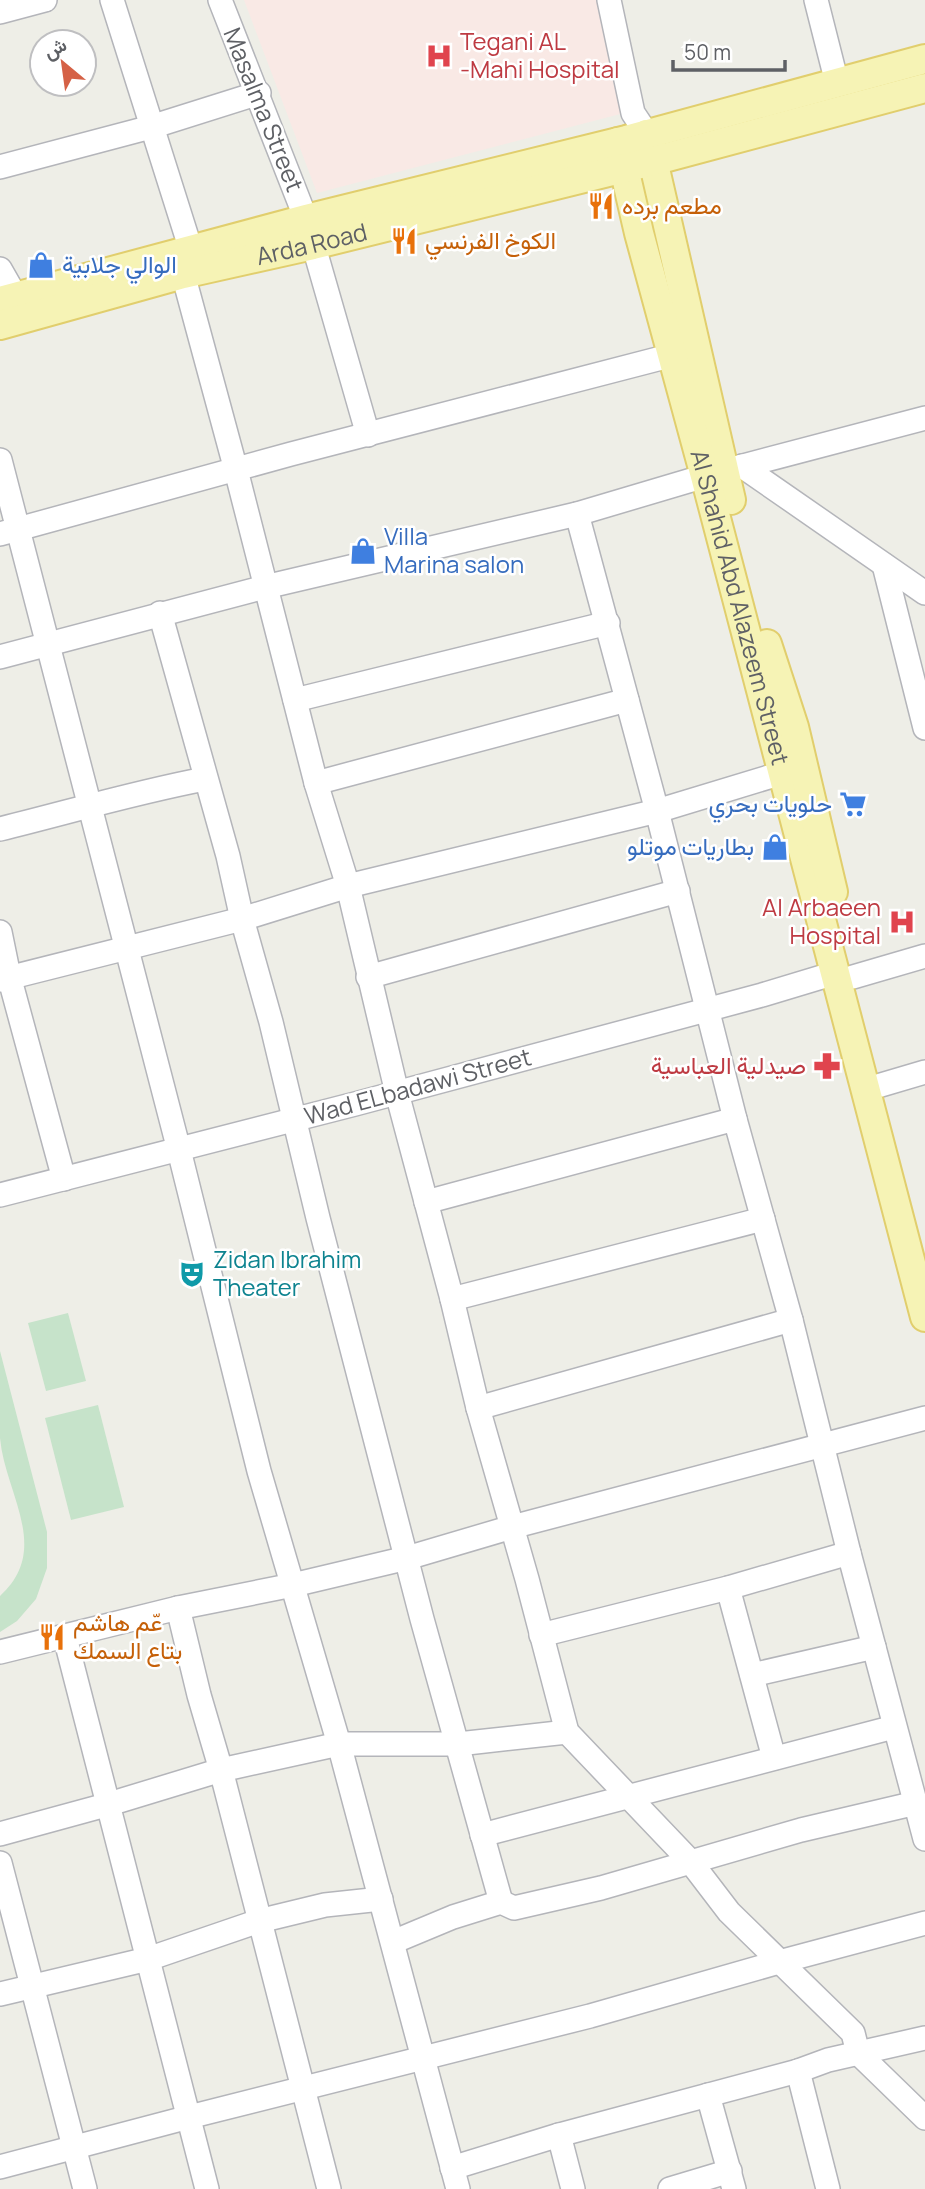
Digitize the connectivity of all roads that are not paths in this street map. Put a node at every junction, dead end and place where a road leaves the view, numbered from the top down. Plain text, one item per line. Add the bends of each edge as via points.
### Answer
1 (45, 0) edge
2 (112, 0) edge
3 (220, 0) edge
4 (609, 0) edge
5 (816, 0) edge
6 (0, 12) edge
7 (925, 59) edge
8 (837, 83) junction
9 (925, 88) edge
10 (258, 93) junction
11 (640, 123) junction
12 (151, 127) junction
13 (621, 155) junction
14 (653, 161) junction
15 (0, 167) edge
16 (310, 232) junction
17 (187, 262) junction
18 (0, 269) edge
19 (8, 299) edge
20 (0, 325) edge
21 (673, 355) junction
22 (925, 418) edge
23 (368, 435) junction
24 (0, 460) edge
25 (236, 470) junction
26 (724, 471) junction
27 (577, 513) junction
28 (9, 532) edge
29 (884, 565) junction
30 (265, 587) junction
31 (925, 593) edge
32 (160, 613) junction
33 (608, 623) junction
34 (48, 644) junction
35 (0, 657) edge
36 (295, 699) junction
37 (627, 699) junction
38 (925, 728) edge
39 (783, 729) junction
40 (782, 774) junction
41 (205, 779) junction
42 (316, 783) junction
43 (90, 807) junction
44 (657, 811) junction
45 (0, 829) edge
46 (348, 886) junction
47 (678, 891) junction
48 (242, 919) junction
49 (0, 932) edge
50 (127, 948) junction
51 (925, 956) edge
52 (844, 975) junction
53 (368, 977) junction
54 (5, 978) edge
55 (707, 1010) junction
56 (925, 1072) edge
57 (881, 1085) junction
58 (397, 1093) junction
59 (735, 1119) junction
60 (294, 1120) junction
61 (179, 1150) junction
62 (64, 1179) junction
63 (0, 1195) edge
64 (426, 1202) junction
65 (763, 1219) junction
66 (917, 1240) edge
67 (453, 1299) junction
68 (925, 1317) edge
69 (791, 1320) junction
70 (478, 1408) junction
71 (925, 1418) edge
72 (823, 1447) junction
73 (512, 1527) junction
74 (849, 1553) junction
75 (407, 1558) junction
76 (293, 1585) junction
77 (728, 1588) junction
78 (178, 1608) junction
79 (541, 1636) junction
80 (65, 1637) junction
81 (874, 1647) junction
82 (0, 1652) edge
83 (752, 1675) junction
84 (894, 1727) junction
85 (567, 1732) junction
86 (339, 1744) junction
87 (458, 1744) junction
88 (774, 1758) junction
89 (221, 1770) junction
90 (629, 1796) junction
91 (916, 1803) junction
92 (106, 1805) junction
93 (0, 1834) edge
94 (482, 1835) junction
95 (925, 1839) edge
96 (690, 1861) junction
97 (0, 1863) edge
98 (381, 1899) junction
99 (501, 1902) junction
100 (259, 1921) junction
101 (925, 1923) edge
102 (393, 1942) junction
103 (148, 1959) junction
104 (779, 1962) junction
105 (32, 1988) junction
106 (0, 1994) edge
107 (925, 2038) edge
108 (858, 2053) junction
109 (423, 2057) junction
110 (798, 2071) junction
111 (304, 2088) junction
112 (708, 2095) junction
113 (189, 2117) junction
114 (925, 2118) edge
115 (559, 2134) junction
116 (73, 2149) junction
117 (0, 2167) edge
118 (455, 2178) edge
119 (732, 2180) edge
120 (85, 2189) edge
121 (208, 2189) edge
122 (329, 2189) edge
123 (573, 2189) edge
124 (670, 2189) edge
125 (828, 2189) edge

1 - 6 street
2 - 12 street
3 - 10 street, Masalma Street
4 - 11 street
5 - 8 street
7 - 8 main road
8 - 11 main road
9 - 14 main road
10 - 12 street
10 - 16 street, Masalma Street
11 - 13 main road
11 - 14 main road, Al Shahid Abd Alazeem Street
12 - 15 street
12 - 17 street
13 - 14 main road
13 - 16 main road, Arda Road
13 - 21 main road, Al Shahid Abd Alazeem Street
14 - 26 main road, Al Shahid Abd Alazeem Street
16 - 17 main road, Arda Road
16 - 23 street, Masalma Street
17 - 19 main road, Arda Road
17 - 20 main road, Arda Road
17 - 25 street
18 - 19 street
21 - 23 street
21 - 26 main road, Al Shahid Abd Alazeem Street
22 - 26 street
23 - 25 street
24 - 28 street
25 - 28 street
25 - 30 street
26 - 27 street
26 - 29 street
26 - 39 main road, Al Shahid Abd Alazeem Street
27 - 30 street
27 - 33 street
28 - 34 street
29 - 31 street
29 - 38 street
30 - 32 street
30 - 36 street
32 - 34 street
32 - 41 street
33 - 36 street
33 - 37 street
34 - 35 street
34 - 43 street
36 - 42 street
37 - 42 street
37 - 44 street
39 - 40 main road, Al Shahid Abd Alazeem Street
39 - 52 main road, Al Shahid Abd Alazeem Street
40 - 44 street
40 - 52 main road, Al Shahid Abd Alazeem Street
41 - 43 street
41 - 48 street
42 - 46 street
43 - 45 street
43 - 50 street
44 - 46 street
44 - 47 street
46 - 48 street
46 - 53 street
47 - 53 street
47 - 55 street
48 - 50 street
48 - 60 street
49 - 54 street
50 - 54 street
50 - 61 street
51 - 52 street, Wad ELbadawi Street
52 - 55 street, Wad ELbadawi Street
52 - 57 main road, Al Shahid Abd Alazeem Street
52 - 66 main road, Al Shahid Abd Alazeem Street
53 - 58 street
54 - 62 street
55 - 58 street, Wad ELbadawi Street
55 - 59 street
56 - 57 street
57 - 66 main road, Al Shahid Abd Alazeem Street
58 - 60 street, Wad ELbadawi Street
58 - 64 street
59 - 64 street
59 - 65 street
60 - 61 street, Wad ELbadawi Street
60 - 75 street
61 - 62 street, Wad ELbadawi Street
61 - 76 street via 233,1373
62 - 63 street, Wad ELbadawi Street
64 - 67 street
65 - 67 street
65 - 69 street
66 - 68 main road, Al Shahid Abd Alazeem Street
67 - 70 street
69 - 70 street
69 - 72 street
70 - 73 street
71 - 72 street
72 - 73 street
72 - 74 street
73 - 75 street
73 - 79 street
74 - 77 street
74 - 81 street
75 - 76 street
75 - 87 street
76 - 78 street
76 - 86 street
77 - 79 street
77 - 83 street
78 - 80 street
78 - 89 street
79 - 85 street
80 - 82 street
80 - 92 street
81 - 83 street
81 - 84 street
83 - 88 street
84 - 88 street
84 - 91 street
85 - 87 street
85 - 90 street
86 - 87 street
86 - 89 street
86 - 98 street
87 - 94 street
88 - 90 street
89 - 92 street
89 - 100 street
90 - 94 street
90 - 96 street
91 - 95 street
91 - 96 street
92 - 93 street
92 - 103 street
94 - 99 street
96 - 99 street via 514,1908
96 - 104 street via 729,1912
97 - 105 street
98 - 100 street via 325,1905
98 - 102 street
99 - 102 street
100 - 103 street
100 - 111 street
101 - 104 street
102 - 109 street
103 - 105 street
103 - 113 street
104 - 108 street via 853,2033
104 - 109 street
105 - 106 street
105 - 116 street
107 - 108 street
108 - 110 street
108 - 114 street
109 - 111 street
109 - 118 street
110 - 112 street
110 - 125 street
111 - 113 street
111 - 122 street
112 - 115 street
112 - 119 street
113 - 116 street
113 - 121 street
115 - 118 street
115 - 123 street
116 - 117 street
116 - 120 street
119 - 124 street

